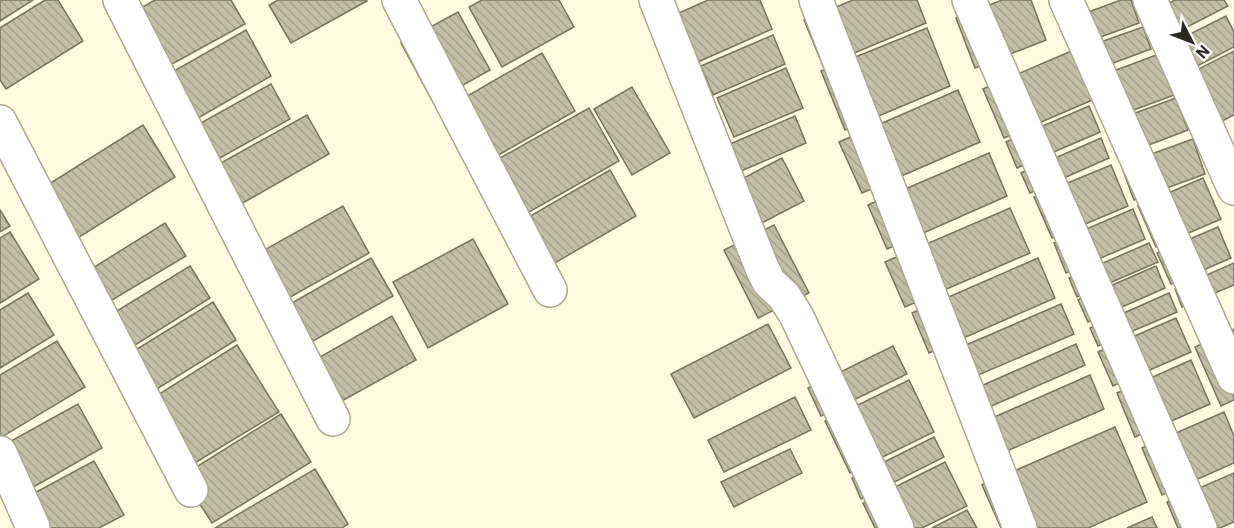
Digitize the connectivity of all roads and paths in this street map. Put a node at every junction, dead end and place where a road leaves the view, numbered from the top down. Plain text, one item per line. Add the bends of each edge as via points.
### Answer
1 (120, 0) edge
2 (399, 0) edge
3 (657, 0) edge
4 (816, 0) edge
5 (969, 0) edge
6 (1066, 0) edge
7 (1150, 0) edge
8 (0, 122) edge
9 (1234, 188) edge
10 (550, 290) dead end
11 (1234, 377) edge
12 (333, 419) dead end
13 (0, 453) edge
14 (191, 490) dead end
15 (33, 527) edge
16 (897, 528) edge
17 (1020, 528) edge
18 (1200, 528) edge

1 - 12 street
2 - 10 street
3 - 16 street via 762,268 796,315
4 - 17 street
5 - 18 street
6 - 11 street
7 - 9 street
8 - 14 street
13 - 15 street

